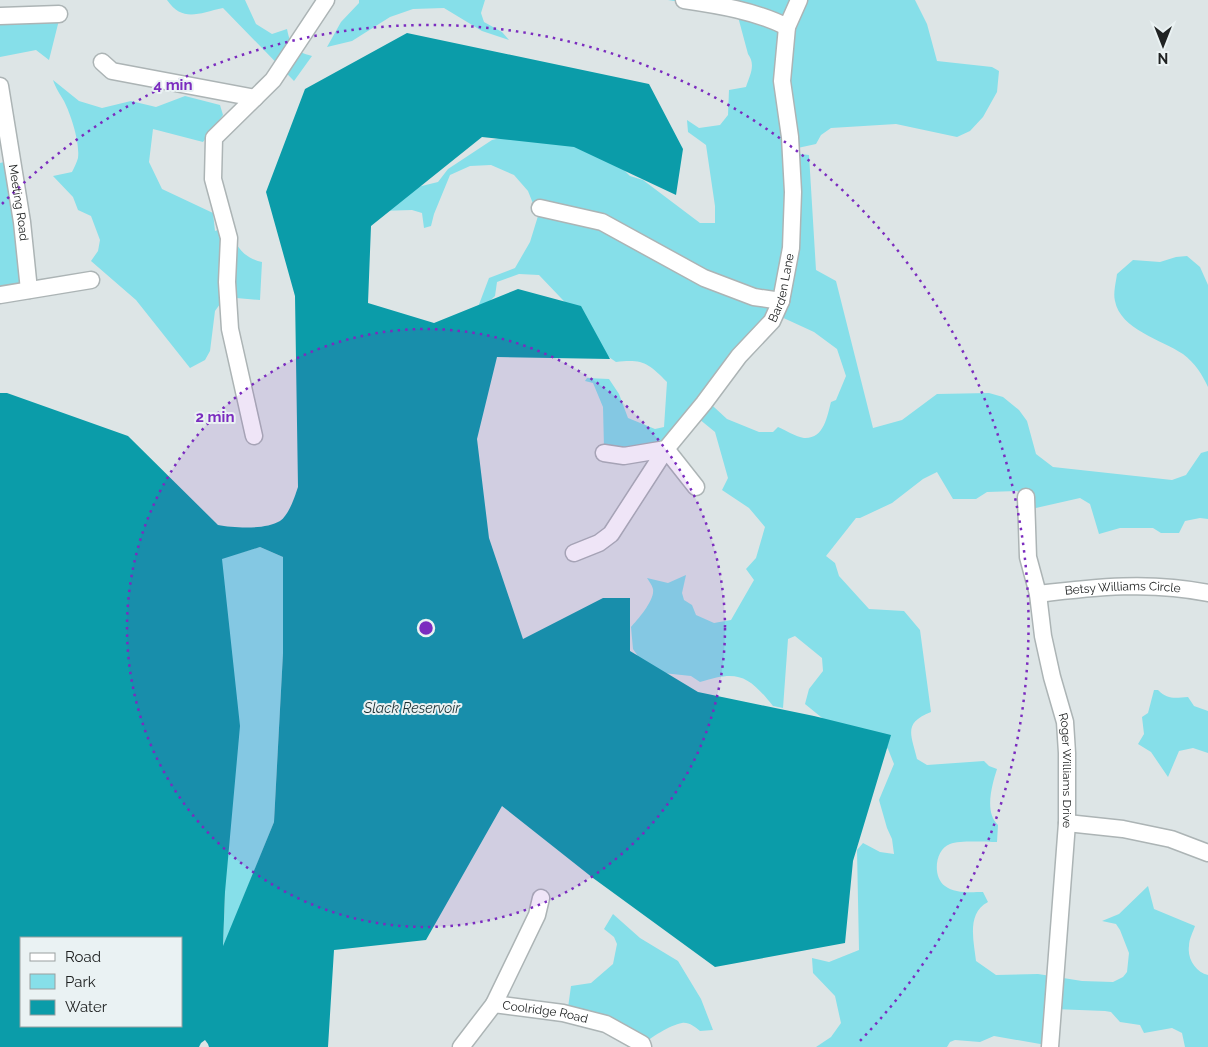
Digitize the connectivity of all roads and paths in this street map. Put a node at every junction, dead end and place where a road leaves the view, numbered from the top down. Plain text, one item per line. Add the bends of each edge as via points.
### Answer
1 (326, 0) edge
2 (684, 0) edge
3 (799, 0) edge
4 (58, 14) dead end
5 (0, 16) edge
6 (787, 27) junction
7 (102, 62) dead end
8 (0, 86) edge
9 (255, 98) junction
10 (540, 208) dead end
11 (90, 280) dead end
12 (29, 290) junction
13 (0, 295) edge
14 (781, 301) junction
15 (254, 436) dead end
16 (666, 450) junction
17 (604, 453) dead end
18 (696, 487) dead end
19 (1026, 498) dead end
20 (574, 553) dead end
21 (1208, 593) edge
22 (1038, 594) junction
23 (1067, 823) junction
24 (1208, 853) edge
25 (541, 898) dead end
26 (494, 1004) junction
27 (462, 1047) edge
28 (643, 1047) edge
29 (1050, 1047) edge

1 - 9 street via 273,80
2 - 6 street via 741,11
3 - 6 street, Barden Lane
4 - 5 street
6 - 14 street, Barden Lane via 782,81 793,192 791,248
7 - 9 street via 112,71
8 - 12 street, Meeting Road via 22,222
9 - 15 street via 214,138 213,179 229,238 230,329
10 - 14 street via 602,222 704,278 754,296
11 - 12 street
12 - 13 street
14 - 16 street, Barden Lane via 772,321 739,356
16 - 17 street via 624,456
16 - 18 street
16 - 20 street, Barden Lane via 611,534
19 - 22 street, Roger Williams Drive via 1028,557
21 - 22 street, Betsy Williams Circle via 1180,587 1135,585
22 - 23 street, Roger Williams Drive via 1043,636 1065,722
23 - 24 street via 1123,829 1171,839
23 - 29 street, Roger Williams Drive
25 - 26 street via 537,915
26 - 27 street, Coolridge Road
26 - 28 street, Coolridge Road via 563,1013 606,1024

